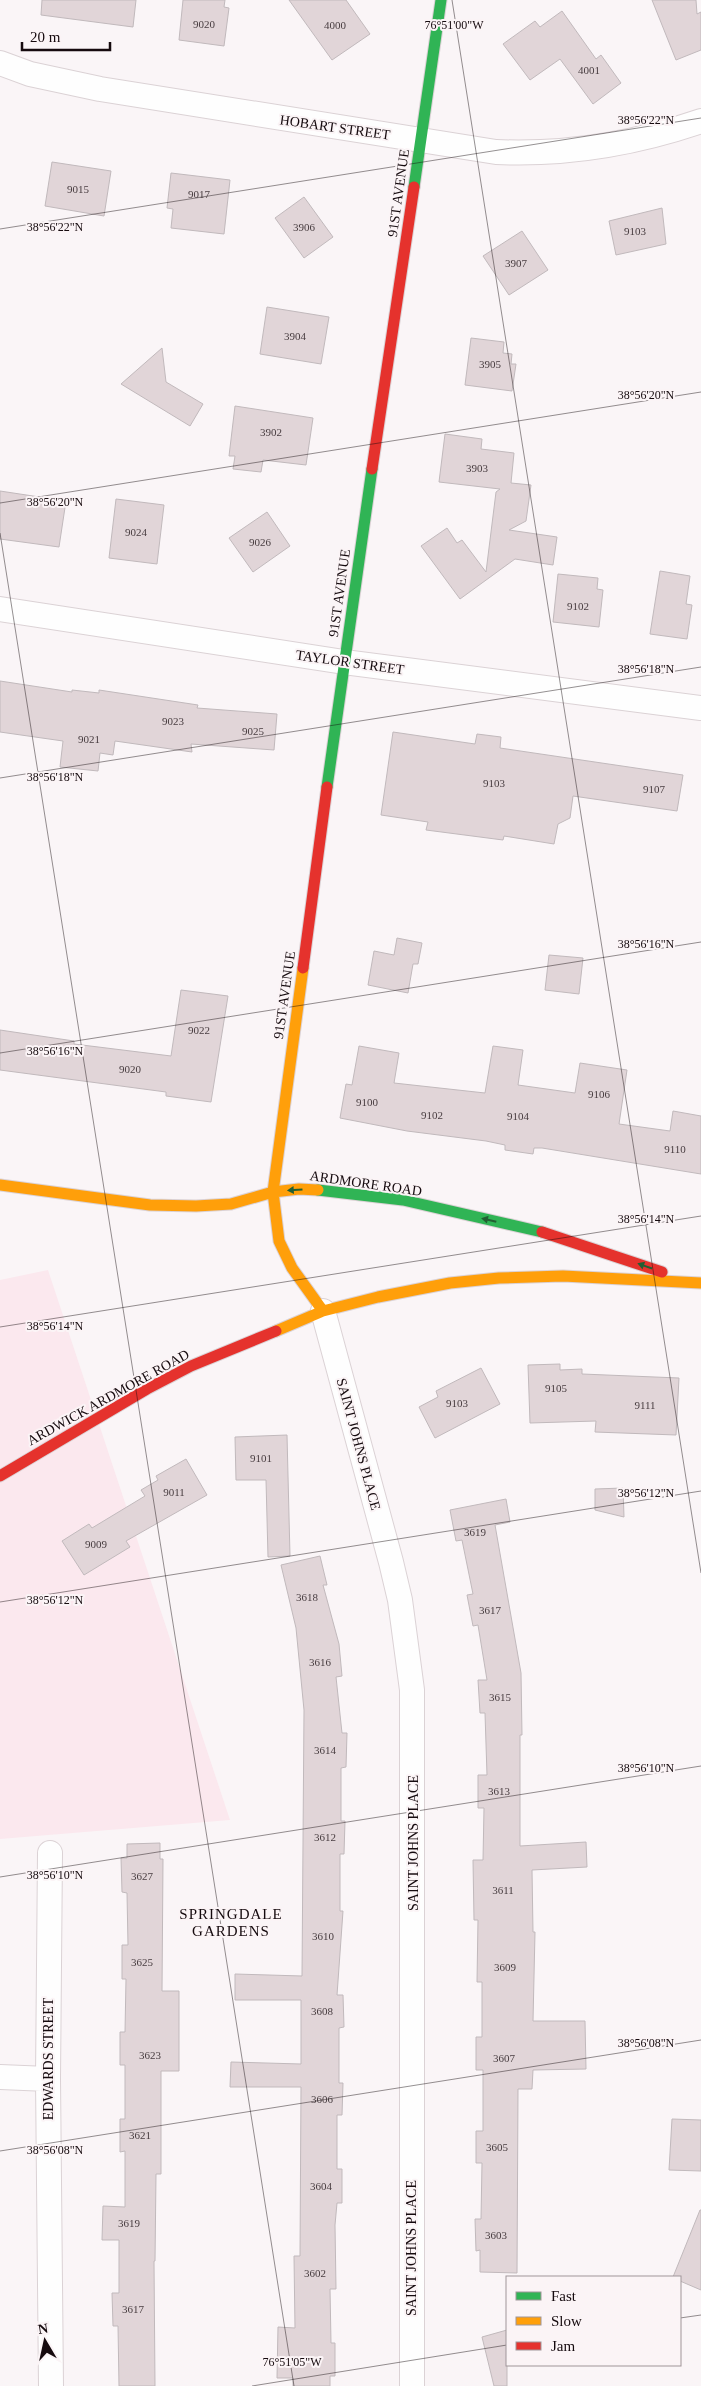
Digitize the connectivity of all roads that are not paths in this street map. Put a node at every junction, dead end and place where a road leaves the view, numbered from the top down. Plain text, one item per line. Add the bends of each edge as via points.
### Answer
1 (441, 0) edge
2 (0, 63) edge
3 (701, 121) edge
4 (421, 139) junction
5 (0, 609) edge
6 (344, 662) junction
7 (701, 708) edge
8 (0, 1185) edge
9 (273, 1192) junction
10 (696, 1282) edge
11 (323, 1311) junction
12 (0, 1476) edge
13 (50, 1853) dead end
14 (0, 2077) edge
15 (48, 2079) junction
16 (51, 2386) edge
17 (412, 2386) edge

1 - 4 street, 91ST AVENUE
2 - 4 street, HOBART STREET via 30,74 100,89
3 - 4 street, HOBART STREET via 668,132 574,151 496,152
4 - 6 street, 91ST AVENUE
5 - 6 street, TAYLOR STREET
6 - 7 street, TAYLOR STREET
6 - 9 street, 91ST AVENUE
8 - 9 street, ARDMORE ROAD via 159,1206 231,1204
10 -> 9 street, ARDMORE ROAD via 550,1234 403,1200 322,1190
9 - 11 street, 91ST AVENUE via 279,1241 292,1268
10 - 11 street, ARDWICK ARDMORE ROAD via 563,1276 499,1278 450,1283
11 - 12 street, ARDWICK ARDMORE ROAD via 182,1371
11 - 17 street, SAINT JOHNS PLACE via 392,1562 412,1690
13 - 15 street, EDWARDS STREET
14 - 15 street
15 - 16 street, EDWARDS STREET

